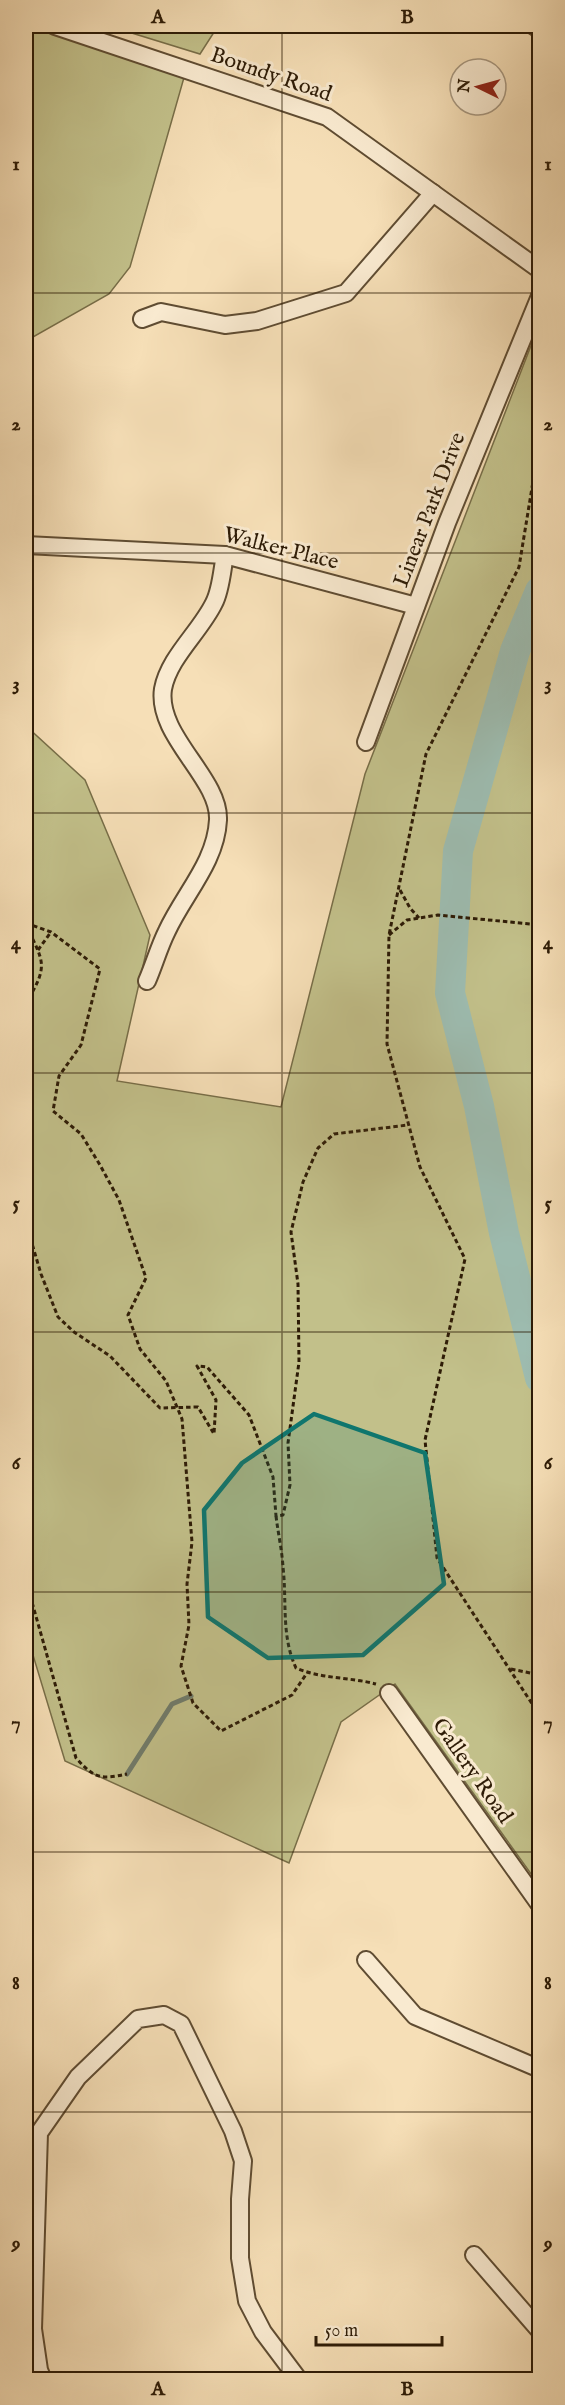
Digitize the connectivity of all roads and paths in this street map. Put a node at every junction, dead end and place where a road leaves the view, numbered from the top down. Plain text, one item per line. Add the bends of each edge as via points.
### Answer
1 (55, 26) edge
2 (534, 26) edge
3 (540, 30) edge
4 (433, 193) junction
5 (540, 270) edge
6 (540, 296) edge
7 (142, 319) dead end
8 (540, 439) edge
9 (26, 545) edge
10 (225, 555) junction
11 (416, 606) junction
12 (366, 742) dead end
13 (399, 889) junction
14 (419, 918) junction
15 (26, 924) edge
16 (540, 925) edge
17 (51, 932) junction
18 (389, 935) junction
19 (38, 950) junction
20 (147, 981) dead end
21 (26, 1003) edge
22 (409, 1125) junction
23 (26, 1149) edge
24 (178, 1408) junction
25 (276, 1516) junction
26 (26, 1581) edge
27 (509, 1668) junction
28 (307, 1673) junction
29 (540, 1675) edge
30 (389, 1694) joint
31 (540, 1709) edge
32 (539, 1715) edge
33 (127, 1774) dead end
34 (540, 1905) edge
35 (366, 1960) dead end
36 (540, 2069) edge
37 (474, 2255) dead end
38 (30, 2286) edge
39 (540, 2331) edge
40 (43, 2379) edge
41 (299, 2379) edge

1 - 4 street, Boundy Road via 327,117
2 - 3 street
4 - 5 street, Boundy Road
4 - 7 street via 346,293 256,321 225,326 161,312
6 - 11 street, Linear Park Drive
8 - 13 path via 519,567 426,754
9 - 10 street, Walker Place
10 - 11 street, Walker Place
10 - 20 street via 215,602 167,675 162,703 216,803 218,820 206,861 167,929
11 - 12 street, Linear Park Drive
13 - 14 path
13 - 18 path
14 - 16 path via 438,915
14 - 18 path via 407,920
15 - 17 path
15 - 19 path
17 - 19 path
17 - 24 path via 100,969 81,1045 59,1076 53,1111 81,1134 119,1200 146,1278 128,1315 140,1349 166,1381
18 - 22 path via 387,1044
19 - 21 path via 44,962 39,981
22 - 25 path via 334,1134 318,1148 303,1182 291,1232 298,1284 299,1362 288,1443 290,1485 283,1515
22 - 27 path via 420,1167 465,1258 425,1440 437,1558
23 - 24 path via 30,1157 28,1230 58,1317 110,1356 160,1408
24 - 25 path via 198,1407 214,1434 216,1400 197,1366 207,1367 249,1415 273,1477
24 - 28 path via 192,1542 187,1584 189,1625 181,1666 193,1703 221,1731 292,1695
25 - 28 path via 290,1655 296,1668
26 - 33 path via 76,1758 92,1775 109,1778
27 - 29 path
27 - 32 path
28 - 30 path via 357,1679 382,1686
30 - 34 street, Gallery Road
31 - 32 path
35 - 36 street via 415,2016
37 - 39 street
38 - 40 street via 33,2330
38 - 41 street via 39,2133 78,2077 138,2019 164,2015 181,2024 233,2131 243,2161 240,2258 247,2301 262,2332

